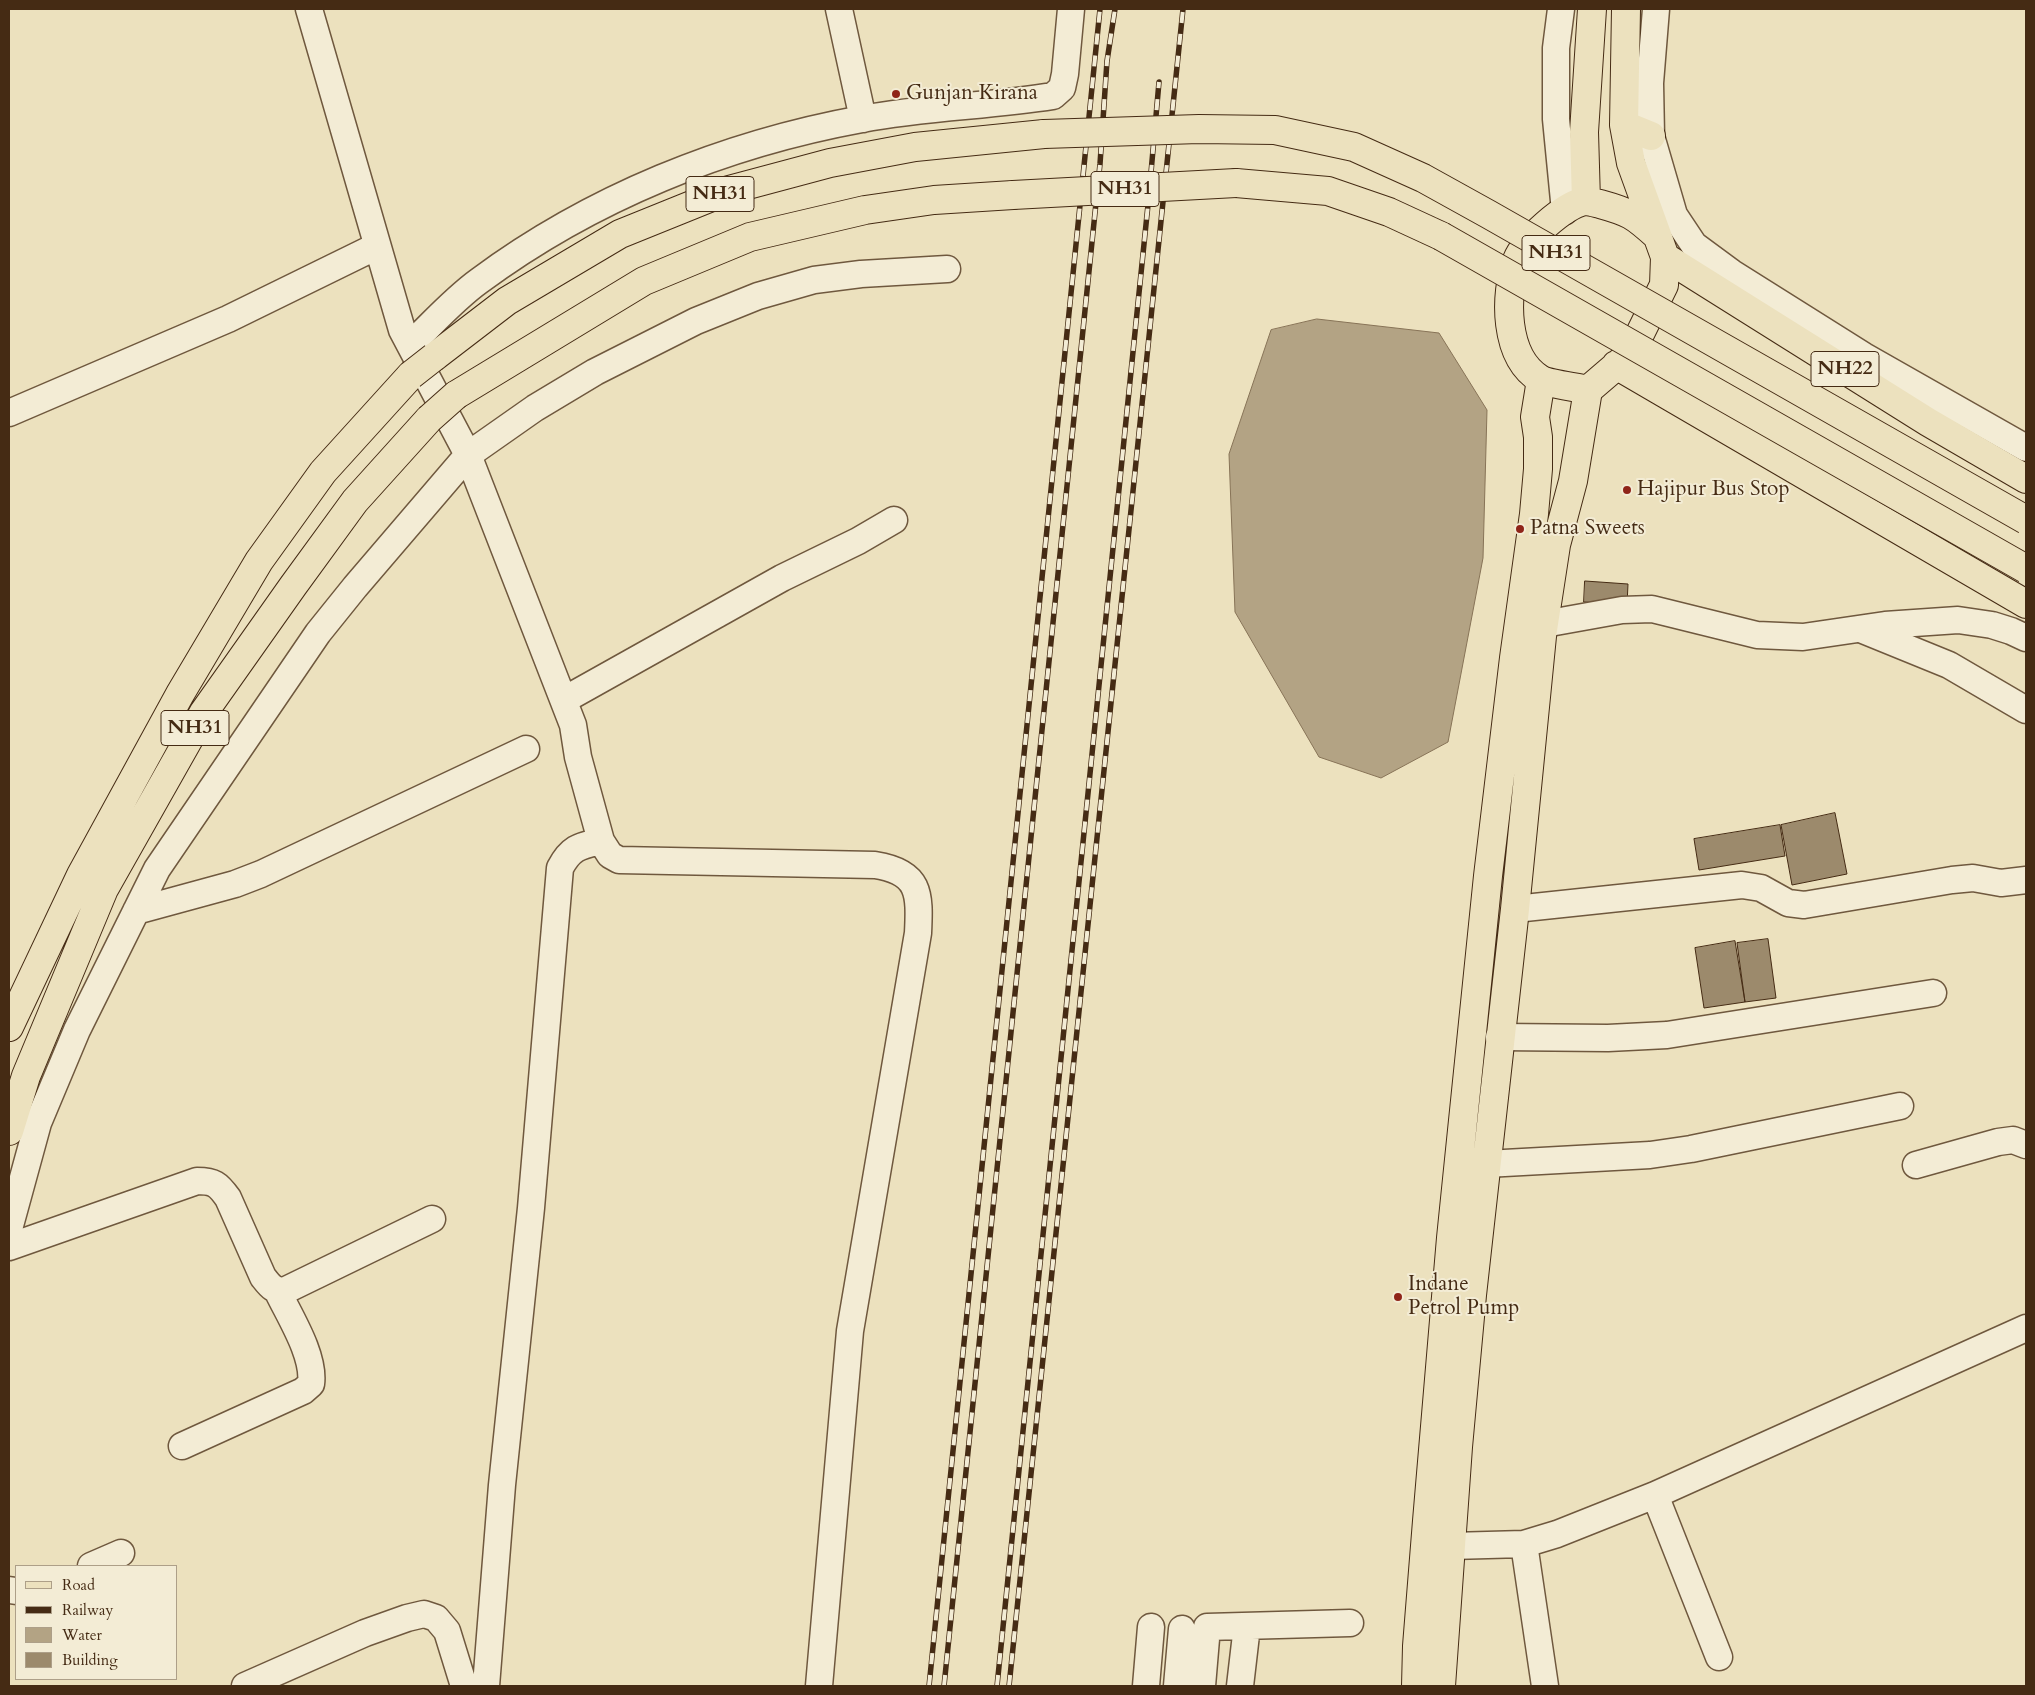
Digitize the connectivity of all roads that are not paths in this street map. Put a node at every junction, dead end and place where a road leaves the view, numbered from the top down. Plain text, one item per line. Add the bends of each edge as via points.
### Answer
1 (309, 9) edge
2 (839, 9) edge
3 (1071, 9) edge
4 (1561, 9) edge
5 (1592, 9) edge
6 (1626, 9) edge
7 (1656, 9) edge
8 (863, 119) junction
9 (1624, 125) junction
10 (1651, 136) junction
11 (1576, 206) junction
12 (377, 246) junction
13 (1660, 246) junction
14 (947, 269) dead end
15 (410, 345) junction
16 (1616, 365) junction
17 (1541, 380) junction
18 (1588, 390) junction
19 (9, 412) edge
20 (2026, 448) edge
21 (468, 455) junction
22 (2026, 479) edge
23 (894, 520) dead end
24 (2026, 520) edge
25 (2026, 569) edge
26 (2026, 604) edge
27 (1544, 624) junction
28 (1863, 630) junction
29 (2026, 638) edge
30 (564, 700) junction
31 (2026, 710) edge
32 (526, 749) dead end
33 (601, 841) junction
34 (2026, 880) edge
35 (1515, 910) junction
36 (136, 911) junction
37 (1932, 993) dead end
38 (9, 1027) edge
39 (1500, 1037) junction
40 (17, 1072) edge
41 (1900, 1106) dead end
42 (9, 1132) edge
43 (2026, 1145) edge
44 (1486, 1164) junction
45 (1916, 1165) dead end
46 (432, 1219) dead end
47 (9, 1229) edge
48 (9, 1247) edge
49 (278, 1292) junction
50 (2026, 1328) edge
51 (1453, 1359) junction
52 (182, 1446) dead end
53 (1655, 1495) junction
54 (1524, 1544) junction
55 (1450, 1546) junction
56 (121, 1553) dead end
57 (93, 1565) edge
58 (1350, 1623) dead end
59 (1247, 1626) junction
60 (1151, 1627) dead end
61 (1182, 1630) dead end
62 (1718, 1657) dead end
63 (245, 1686) edge
64 (464, 1686) edge
65 (486, 1686) edge
66 (819, 1686) edge
67 (1146, 1686) edge
68 (1177, 1686) edge
69 (1202, 1686) edge
70 (1240, 1686) edge
71 (1416, 1686) edge
72 (1441, 1686) edge
73 (1545, 1686) edge

1 - 12 street
2 - 8 street
3 - 8 street via 1065,74 1062,88 1053,96
4 - 11 street via 1556,48 1556,119
5 - 11 main road
6 - 9 main road
7 - 10 street via 1650,83
8 - 15 street via 740,149 663,176 570,221 478,281
9 - 10 main road
9 - 13 main road via 1631,163
10 - 20 street via 1674,215 1694,245 1732,273 1864,356
11 - 13 main road, NH22 via 1623,210 1636,216
11 - 17 main road via 1545,224 1518,257 1510,283 1509,314 1513,340 1527,368
12 - 15 street via 395,310
12 - 19 street via 228,319
13 - 16 main road via 1664,285 1630,354
13 - 22 main road, NH22 via 1928,422
14 - 21 street via 814,280 758,296 696,321 595,372 535,408
15 - 21 street
16 - 18 main road
16 - 26 main road
17 - 18 main road
17 - 51 main road via 1535,416 1538,469 1534,514 1487,886
18 - 27 main road via 1573,481 1556,545
21 - 30 street
21 - 36 street via 318,633 157,869
23 - 30 street via 782,578
24 - 38 main road, NH31, bridge via 1423,178 1354,148 1275,130 1199,129 1044,134 915,147 830,163 730,190 620,234 507,301 411,375 323,472 259,560 180,694 81,874
25 - 40 main road, NH31, bridge via 1441,236 1389,212 1328,191 1236,184 934,200 885,207 750,237 644,281 456,395 428,418 355,501 204,712 104,889
27 - 28 street via 1622,610 1652,609 1757,636 1803,637
27 - 35 main road
28 - 29 street via 1885,625 1958,620 1992,625
28 - 31 street via 1949,664
30 - 33 street
32 - 36 street via 261,874
33 - 65 street via 578,847 567,855 560,868
33 - 66 street via 610,855 619,860 890,867 904,873 914,883 918,895 918,933 850,1331
34 - 35 street via 2001,883 1973,878 1952,880 1804,905 1788,903 1761,888 1742,885
35 - 39 main road
36 - 47 street via 77,1030 38,1123
37 - 39 street via 1667,1035
39 - 44 main road
40 - 42 main road, NH31
41 - 44 street via 1650,1155
43 - 45 street via 2013,1140 1998,1142
44 - 51 main road
46 - 49 street
48 - 49 street via 197,1181 210,1181 220,1186 228,1198 263,1277
49 - 52 street via 310,1359 311,1384 303,1391
50 - 53 street
51 - 55 main road
51 - 71 main road via 1417,1646
53 - 54 street
53 - 62 street
54 - 55 street
54 - 73 street
55 - 72 main road
56 - 57 street
58 - 59 street
59 - 69 street via 1207,1627
59 - 70 street
60 - 67 street
61 - 68 street
63 - 64 street via 365,1633 424,1614 436,1618 447,1631

